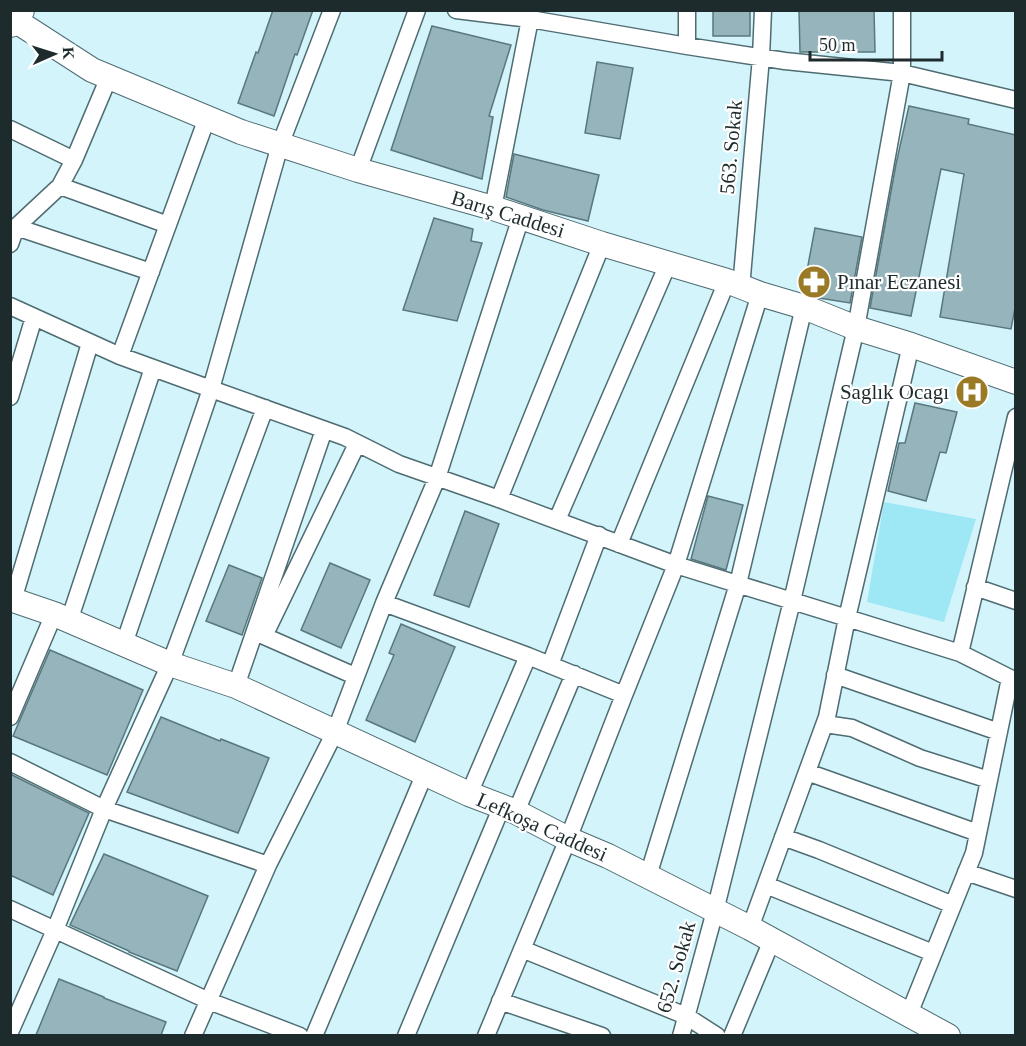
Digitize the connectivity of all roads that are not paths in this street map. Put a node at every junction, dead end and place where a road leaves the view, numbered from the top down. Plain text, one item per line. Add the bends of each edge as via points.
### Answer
1 (332, 10) edge
2 (417, 10) edge
3 (456, 10) edge
4 (687, 10) edge
5 (763, 10) edge
6 (902, 10) edge
7 (529, 15) edge
8 (14, 17) edge
9 (687, 46) junction
10 (761, 57) junction
11 (902, 73) junction
12 (109, 77) junction
13 (1016, 100) edge
14 (207, 118) junction
15 (10, 129) edge
16 (280, 145) junction
17 (74, 159) junction
18 (358, 170) junction
19 (60, 186) junction
20 (493, 208) junction
21 (521, 217) junction
22 (168, 225) junction
23 (16, 226) junction
24 (10, 244) edge
25 (602, 244) junction
26 (668, 264) junction
27 (151, 272) junction
28 (742, 288) junction
29 (10, 306) edge
30 (804, 307) junction
31 (34, 317) junction
32 (856, 328) junction
33 (90, 343) junction
34 (911, 345) junction
35 (120, 356) junction
36 (153, 368) junction
37 (1016, 382) edge
38 (211, 389) junction
39 (10, 397) edge
40 (265, 408) junction
41 (1016, 417) edge
42 (324, 430) junction
43 (357, 444) junction
44 (437, 478) junction
45 (500, 499) junction
46 (557, 520) junction
47 (599, 535) junction
48 (619, 544) junction
49 (676, 565) junction
50 (738, 584) junction
51 (975, 587) junction
52 (12, 600) edge
53 (792, 601) junction
54 (1016, 601) edge
55 (384, 603) junction
56 (62, 618) junction
57 (847, 618) junction
58 (124, 644) junction
59 (960, 653) junction
60 (528, 656) junction
61 (170, 664) junction
62 (550, 665) junction
63 (574, 674) junction
64 (835, 675) junction
65 (356, 676) junction
66 (1013, 679) edge
67 (236, 686) junction
68 (624, 695) junction
69 (10, 717) edge
70 (825, 724) junction
71 (335, 732) junction
72 (999, 732) junction
73 (10, 762) edge
74 (807, 772) junction
75 (425, 773) junction
76 (989, 780) junction
77 (469, 794) junction
78 (104, 809) junction
79 (509, 809) junction
80 (978, 833) junction
81 (783, 837) junction
82 (568, 839) junction
83 (268, 865) junction
84 (966, 872) junction
85 (648, 876) junction
86 (765, 885) junction
87 (1016, 889) edge
88 (953, 905) junction
89 (10, 909) edge
90 (716, 911) junction
91 (750, 928) junction
92 (55, 930) junction
93 (772, 940) junction
94 (522, 949) junction
95 (933, 953) junction
96 (210, 1001) junction
97 (500, 1001) junction
98 (909, 1014) junction
99 (686, 1016) junction
100 (10, 1032) edge
101 (937, 1033) edge
102 (193, 1035) edge
103 (300, 1035) edge
104 (314, 1035) edge
105 (406, 1035) edge
106 (486, 1035) edge
107 (602, 1035) edge
108 (681, 1035) edge
109 (717, 1035) edge
110 (732, 1035) edge

1 - 16 street
2 - 18 street
3 - 7 street
4 - 9 street
5 - 10 street, 563. Sokak
6 - 11 street, 652. Sokak
7 - 9 street
7 - 20 street
8 - 12 street, Barış Caddesi via 92,70
9 - 10 street
10 - 11 street
10 - 28 street, 563. Sokak
11 - 13 street
11 - 32 street, 652. Sokak
12 - 14 street, Barış Caddesi
12 - 17 street
14 - 16 street, Barış Caddesi
14 - 22 street
15 - 17 street
16 - 18 street, Barış Caddesi
16 - 38 street
17 - 19 street
18 - 20 street, Barış Caddesi
19 - 22 street
19 - 23 street
20 - 21 street, Barış Caddesi
21 - 25 street, Barış Caddesi
21 - 44 street
22 - 27 street
23 - 24 street
23 - 27 street
25 - 26 street, Barış Caddesi
25 - 45 street
26 - 28 street, Barış Caddesi
26 - 46 street
27 - 35 street
28 - 30 street, Barış Caddesi
28 - 48 street
28 - 49 street
29 - 31 street
30 - 32 street, Barış Caddesi
30 - 50 street
31 - 33 street
31 - 39 street
32 - 34 street, Barış Caddesi
32 - 53 street, 652. Sokak
33 - 35 street
33 - 52 street
34 - 37 street, Barış Caddesi
34 - 57 street
35 - 36 street
36 - 38 street
36 - 56 street
38 - 40 street
38 - 58 street
40 - 42 street
40 - 61 street
41 - 51 street
42 - 43 street
42 - 67 street
43 - 44 street
43 - 65 street via 264,636
44 - 45 street
44 - 55 street
45 - 46 street
46 - 47 street
47 - 48 street
47 - 62 street
48 - 49 street
49 - 50 street
49 - 68 street
50 - 53 street
50 - 85 street
51 - 54 street
51 - 59 street
52 - 56 street, Lefkoşa Caddesi
53 - 57 street
53 - 90 street, 652. Sokak
55 - 60 street
55 - 65 street
56 - 58 street, Lefkoşa Caddesi
56 - 69 street
57 - 59 street
57 - 64 street
58 - 61 street, Lefkoşa Caddesi
59 - 66 street
60 - 62 street
60 - 77 street
61 - 67 street, Lefkoşa Caddesi
61 - 78 street
62 - 63 street
63 - 68 street
63 - 79 street
64 - 70 street
64 - 72 street
65 - 71 street
66 - 72 street
67 - 71 street, Lefkoşa Caddesi
68 - 82 street
70 - 74 street
70 - 76 street via 852,728 920,758
71 - 75 street, Lefkoşa Caddesi
71 - 83 street
72 - 76 street
73 - 78 street
74 - 80 street
74 - 81 street
75 - 77 street, Lefkoşa Caddesi
75 - 104 street
76 - 80 street
77 - 79 street, Lefkoşa Caddesi
78 - 83 street
78 - 92 street
79 - 82 street, Lefkoşa Caddesi
79 - 105 street
80 - 84 street
81 - 86 street
81 - 88 street
82 - 85 street, Lefkoşa Caddesi
82 - 94 street
83 - 96 street
84 - 87 street
84 - 88 street
85 - 90 street, Lefkoşa Caddesi
86 - 91 street
86 - 95 street
88 - 95 street
89 - 92 street
90 - 91 street, Lefkoşa Caddesi
90 - 99 street, 652. Sokak
91 - 93 street, Lefkoşa Caddesi
92 - 96 street
92 - 100 street
93 - 98 street, Lefkoşa Caddesi
93 - 110 street
94 - 97 street
94 - 99 street
95 - 98 street
96 - 102 street
96 - 103 street
97 - 106 street
97 - 107 street
98 - 101 street, Lefkoşa Caddesi
99 - 108 street, 652. Sokak
99 - 109 street

